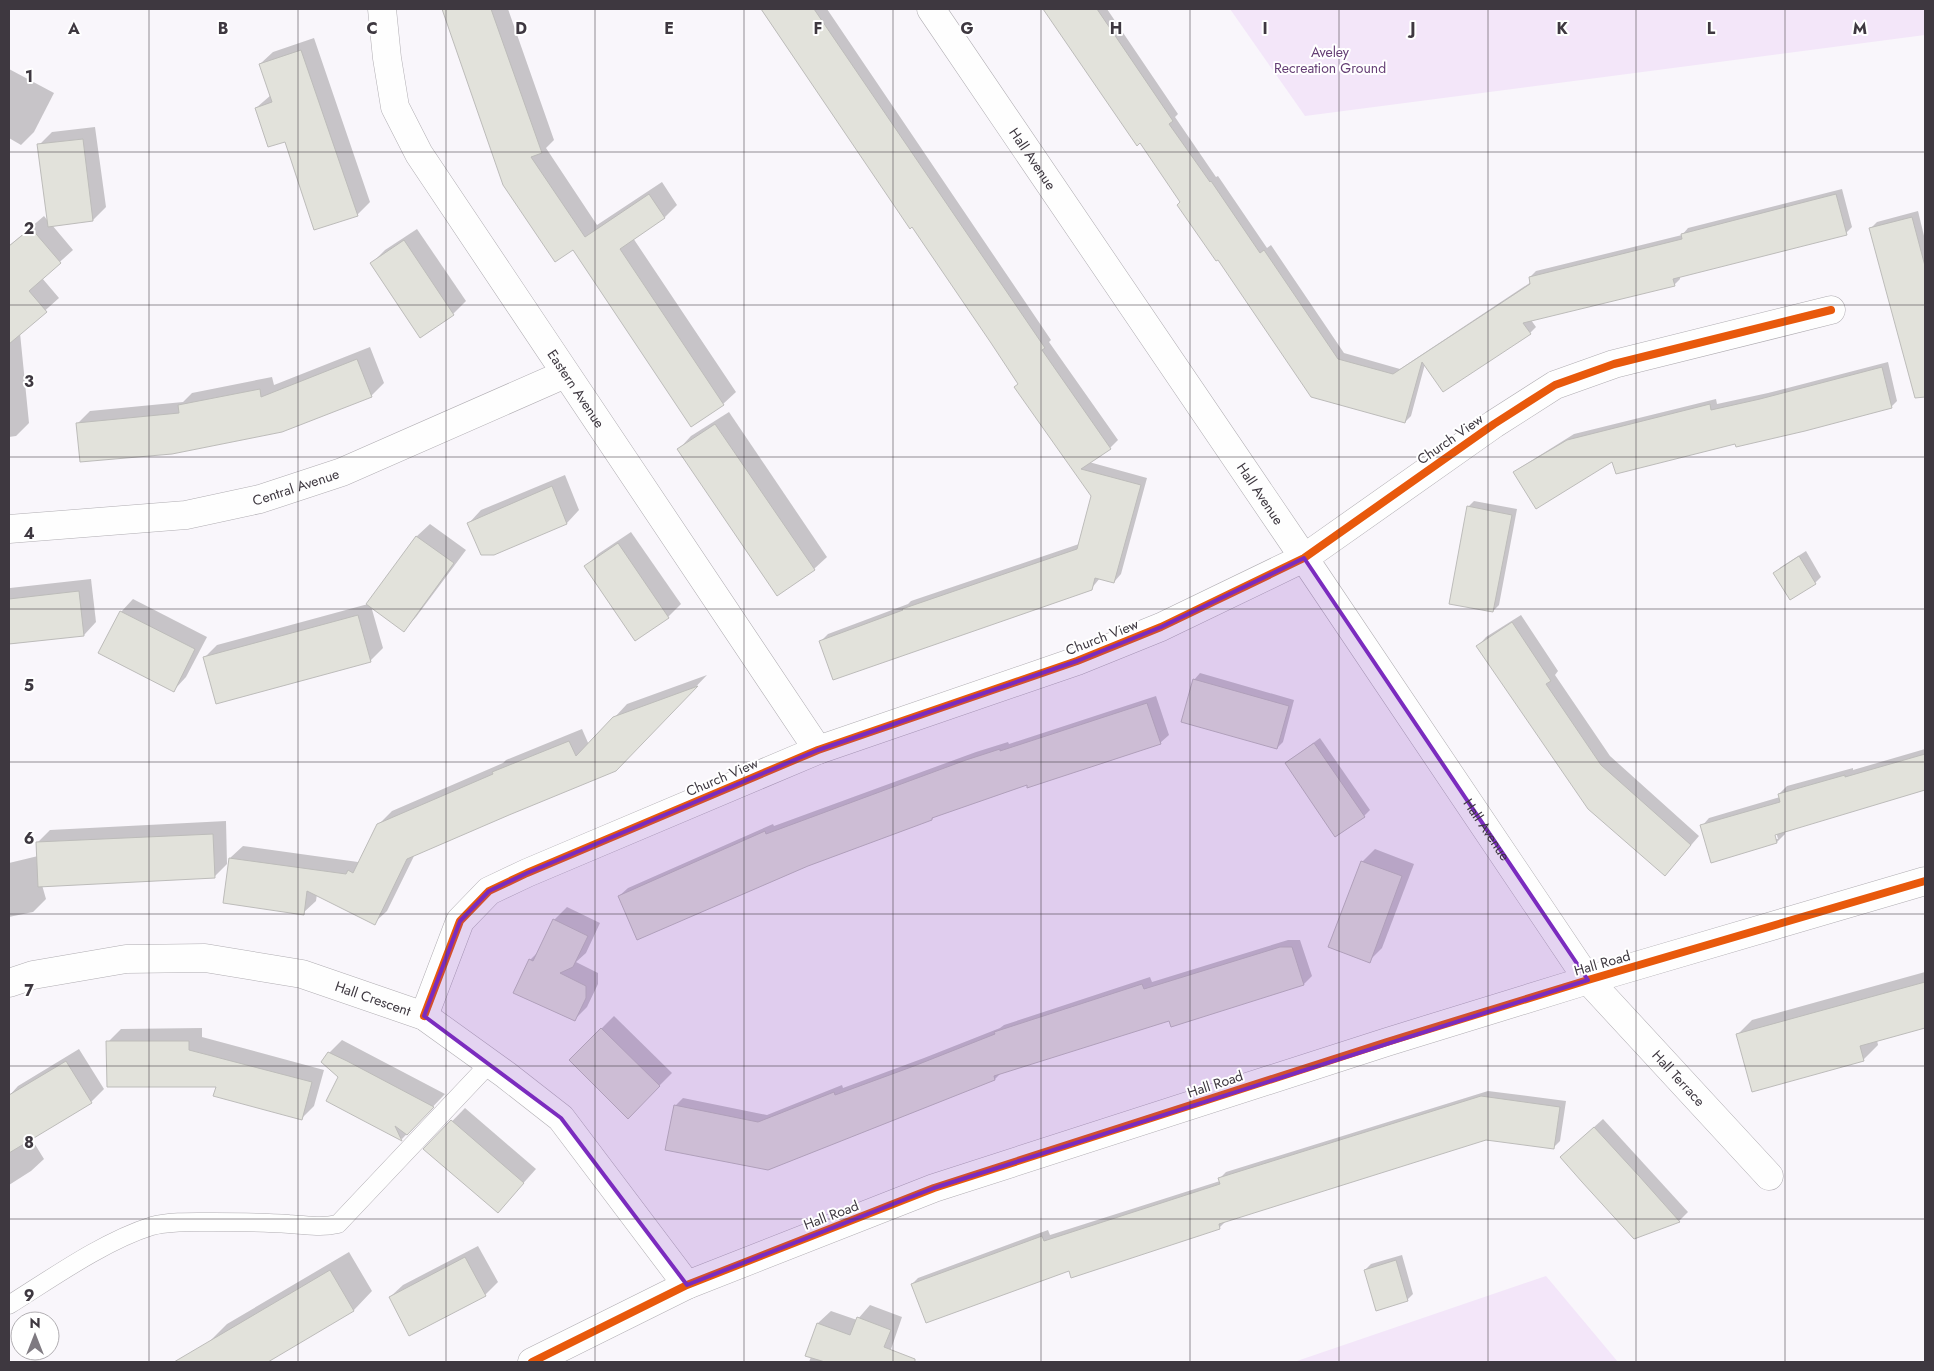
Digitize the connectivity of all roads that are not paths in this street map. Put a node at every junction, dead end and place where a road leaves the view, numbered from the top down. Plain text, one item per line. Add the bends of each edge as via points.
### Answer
1 (382, 9) edge
2 (931, 9) edge
3 (1830, 310) dead end
4 (565, 374) junction
5 (9, 529) edge
6 (1304, 558) junction
7 (818, 750) junction
8 (1925, 882) edge
9 (1588, 980) junction
10 (9, 983) edge
11 (424, 1016) junction
12 (490, 1063) junction
13 (1769, 1176) dead end
14 (687, 1285) junction
15 (9, 1305) edge
16 (532, 1362) edge

1 - 4 street, Eastern Avenue via 395,107 418,154
2 - 6 street, Hall Avenue
3 - 6 street, Church View via 1614,364 1555,385 1486,429
4 - 5 street, Central Avenue via 342,472 260,499 186,515
4 - 7 street, Eastern Avenue
6 - 7 street, Church View via 1162,627 1077,661
6 - 9 street, Hall Avenue
7 - 11 street, Church View via 489,891 460,921
8 - 9 street, Hall Road
9 - 13 street, Hall Terrace
9 - 14 street, Hall Road via 934,1188
10 - 11 street, Hall Crescent via 34,975 126,960 206,958 302,974
11 - 12 street, Hall Crescent
12 - 14 street, Hall Crescent via 560,1118
12 - 15 lane via 338,1224 323,1227 184,1222 154,1226 90,1256
14 - 16 street, Hall Road

